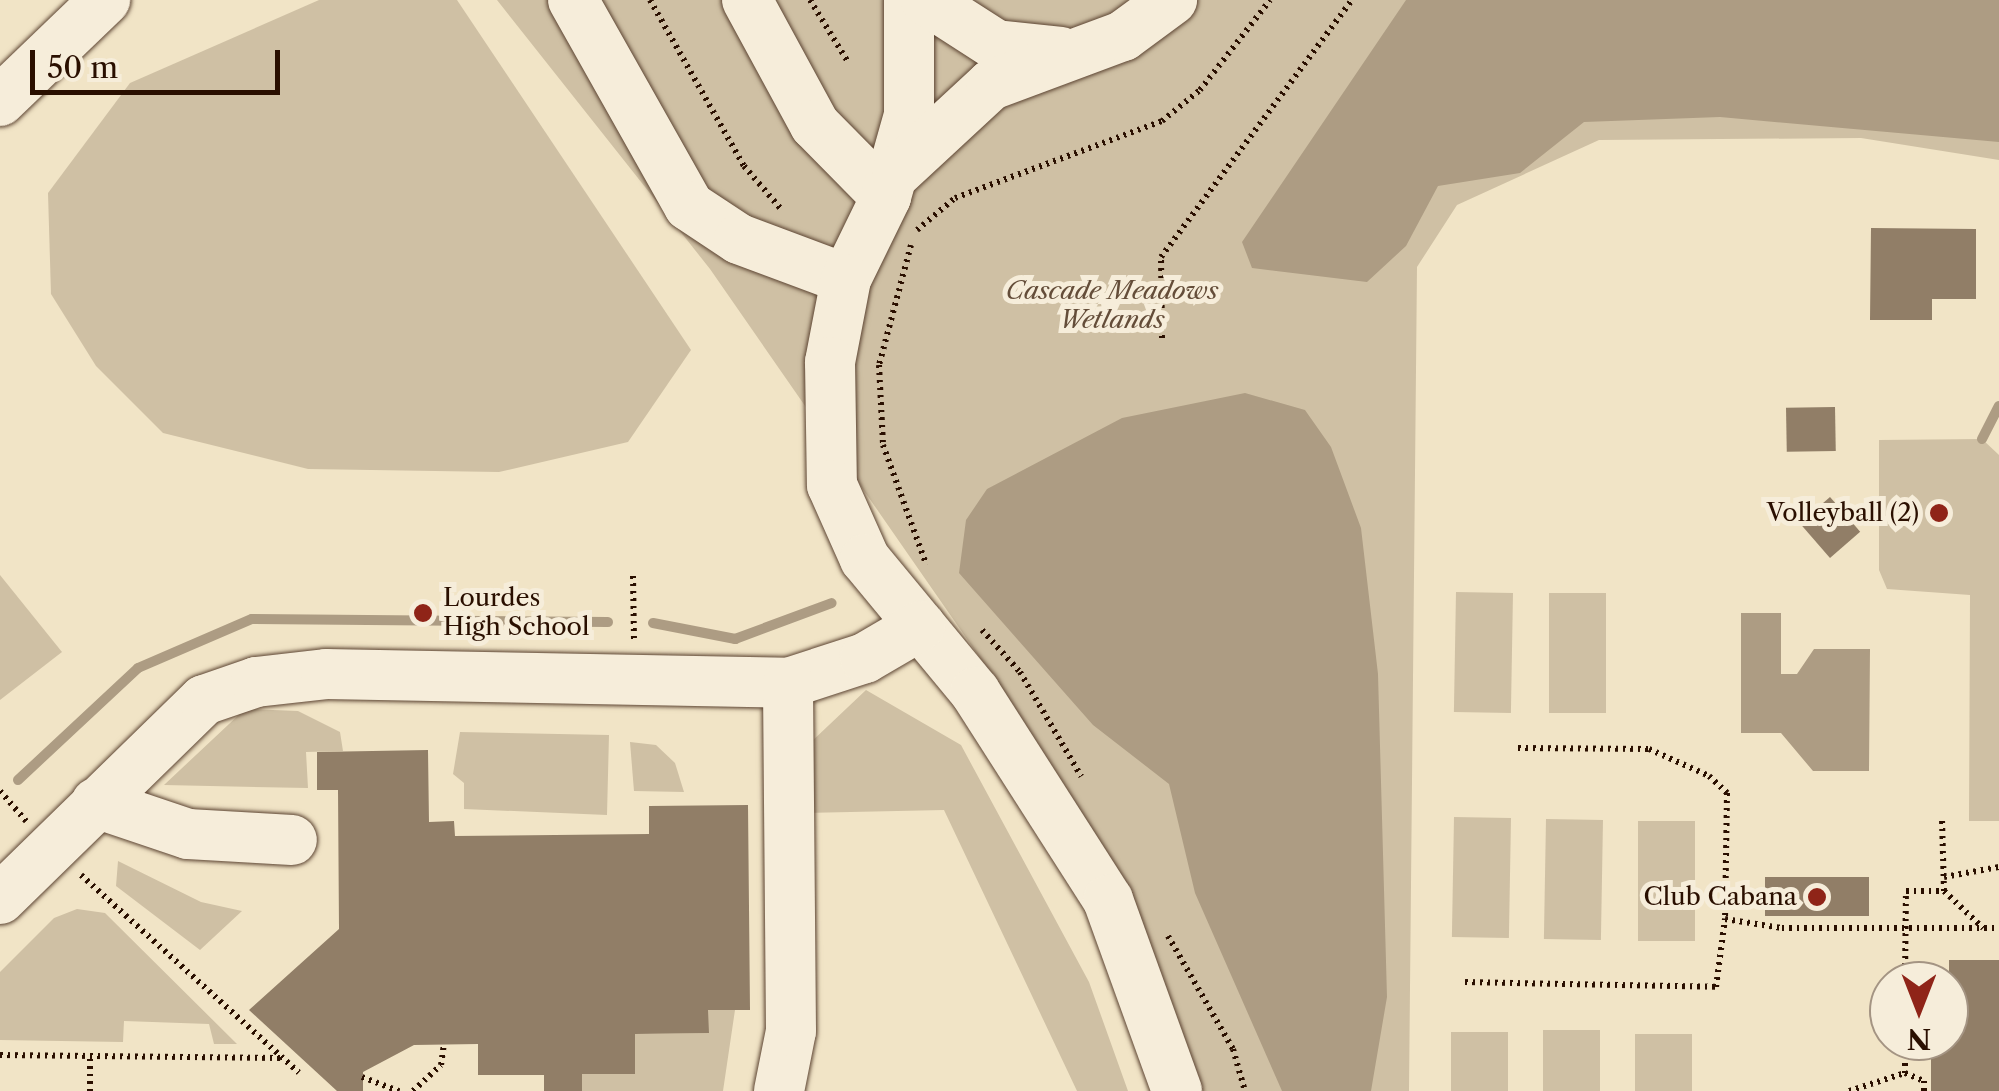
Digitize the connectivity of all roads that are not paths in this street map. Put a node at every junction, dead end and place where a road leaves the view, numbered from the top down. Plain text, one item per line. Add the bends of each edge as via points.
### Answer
1 (573, 0) edge
2 (748, 0) edge
3 (910, 0) edge
4 (926, 0) edge
5 (1172, 0) edge
6 (101, 2) edge
7 (1066, 52) junction
8 (0, 101) edge
9 (890, 186) junction
10 (855, 266) junction
11 (920, 626) junction
12 (788, 682) junction
13 (96, 802) junction
14 (292, 840) dead end
15 (0, 899) edge
16 (1150, 1005) junction
17 (778, 1091) edge
18 (1162, 1091) edge
19 (1176, 1091) edge

1 - 10 street via 689,206 739,239
2 - 9 street via 815,125
3 - 9 street via 916,66
4 - 7 street via 996,45
5 - 7 street via 1123,36
6 - 8 street
7 - 9 street via 991,85
9 - 10 street
10 - 11 street via 830,362 832,486 864,559
11 - 12 street via 848,666
11 - 16 street via 975,692 1108,900
12 - 13 street via 326,674 256,682 204,700
12 - 17 street via 791,1032
13 - 14 street via 188,834
13 - 15 street
16 - 18 street
16 - 19 street

